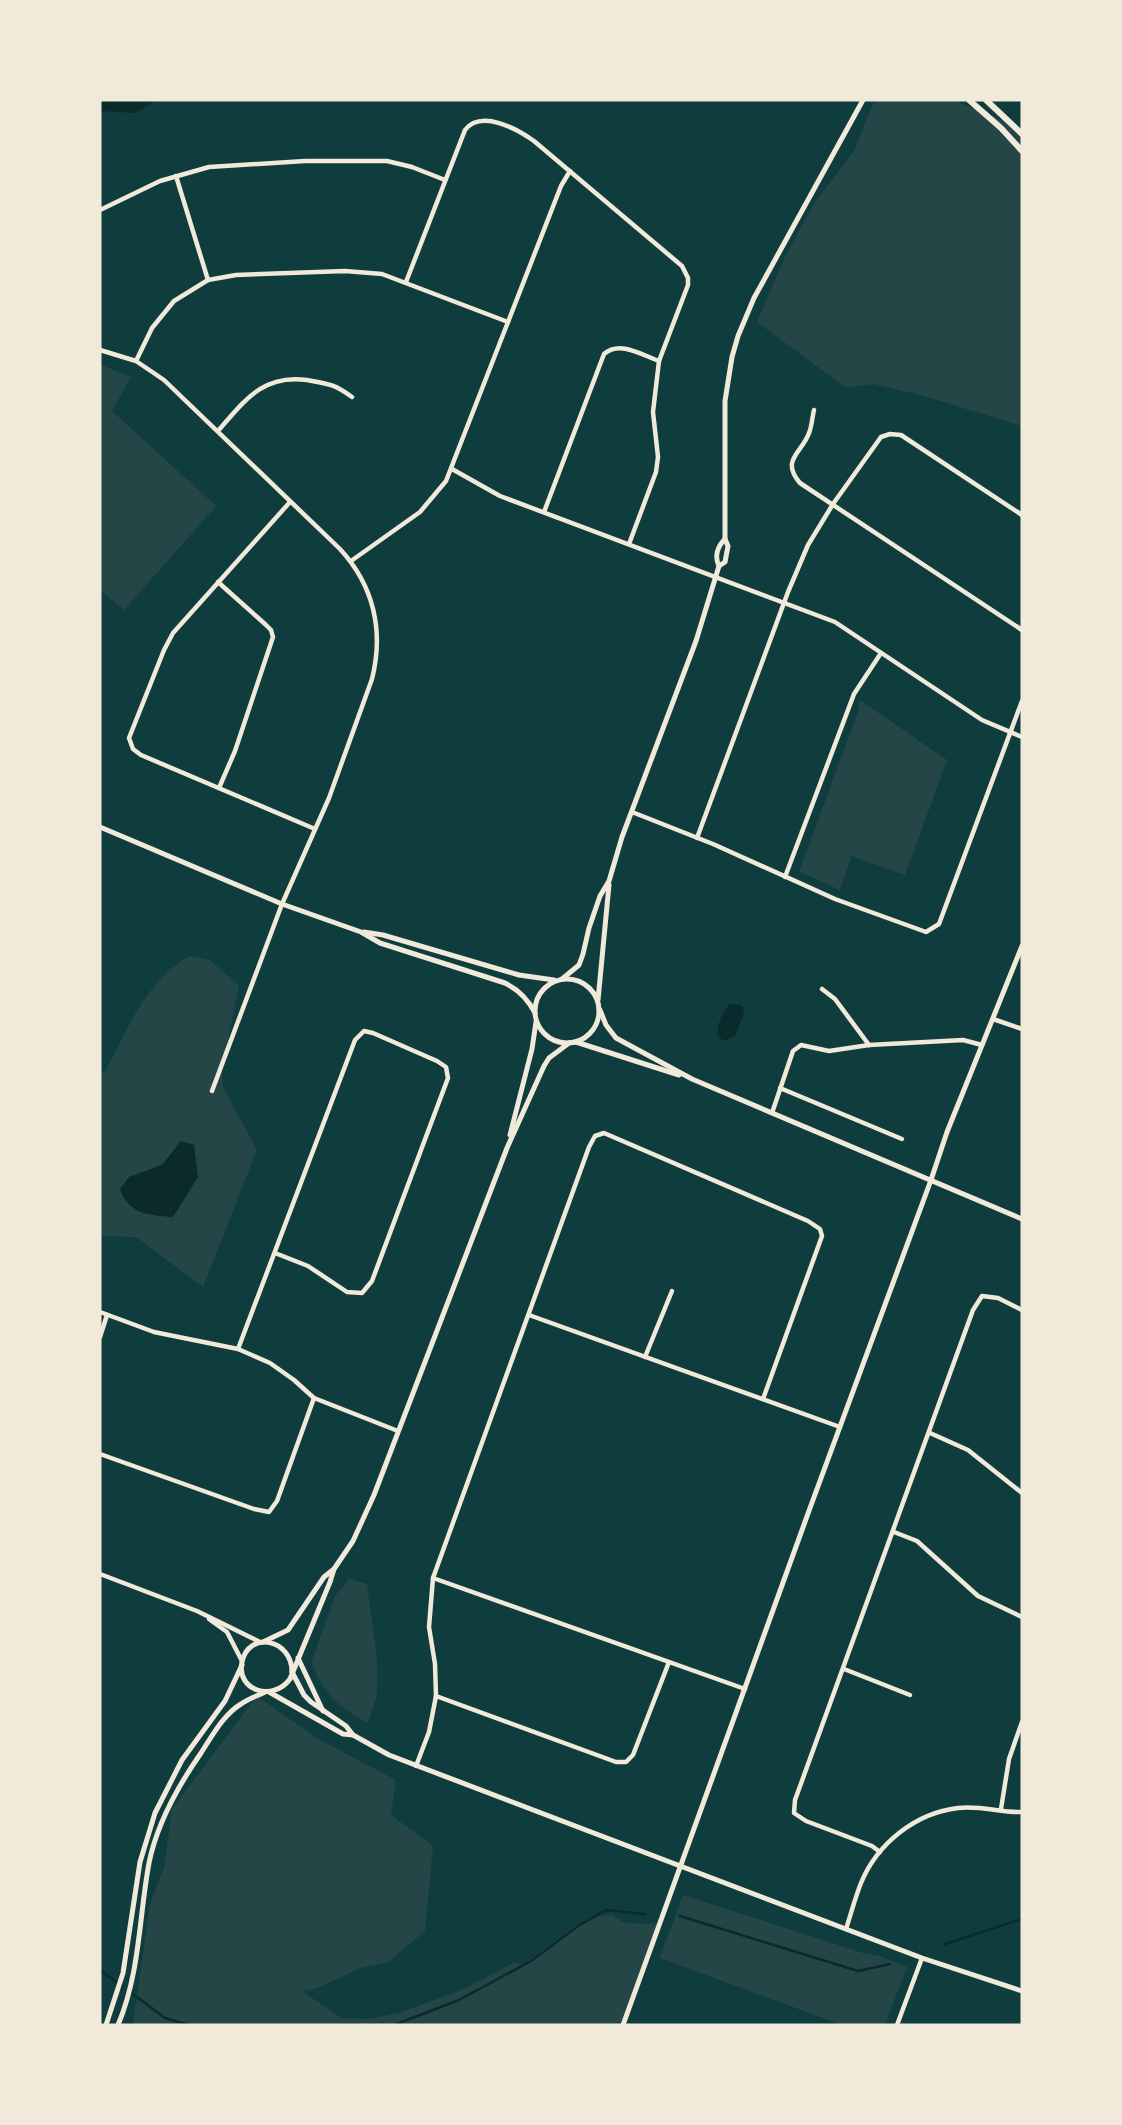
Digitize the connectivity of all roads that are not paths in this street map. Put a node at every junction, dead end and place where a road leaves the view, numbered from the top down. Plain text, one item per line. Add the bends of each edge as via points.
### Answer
1 (864, 100) edge
2 (969, 100) edge
3 (986, 100) edge
4 (1022, 134) edge
5 (1022, 151) edge
6 (570, 171) junction
7 (176, 176) junction
8 (445, 180) junction
9 (100, 210) edge
10 (208, 280) junction
11 (406, 282) junction
12 (508, 322) junction
13 (100, 350) edge
14 (136, 361) junction
15 (659, 361) junction
16 (352, 397) dead end
17 (814, 410) dead end
18 (218, 431) junction
19 (452, 469) junction
20 (289, 502) junction
21 (833, 504) junction
22 (544, 512) junction
23 (1022, 515) edge
24 (629, 544) junction
25 (351, 561) junction
26 (716, 577) junction
27 (218, 582) junction
28 (785, 602) junction
29 (1022, 631) edge
30 (881, 653) junction
31 (1022, 701) edge
32 (1010, 733) junction
33 (1022, 737) edge
34 (219, 788) junction
35 (632, 812) junction
36 (100, 827) edge
37 (315, 829) junction
38 (697, 838) junction
39 (785, 877) junction
40 (609, 881) junction
41 (282, 904) junction
42 (361, 932) junction
43 (1022, 946) edge
44 (559, 979) junction
45 (822, 989) dead end
46 (598, 1000) junction
47 (600, 1010) junction
48 (535, 1013) junction
49 (993, 1019) junction
50 (537, 1020) junction
51 (1022, 1029) edge
52 (573, 1042) junction
53 (869, 1045) junction
54 (982, 1045) junction
55 (692, 1079) junction
56 (780, 1088) junction
57 (212, 1091) dead end
58 (772, 1113) junction
59 (901, 1139) dead end
60 (507, 1148) junction
61 (931, 1180) junction
62 (1022, 1219) edge
63 (275, 1253) junction
64 (672, 1291) dead end
65 (1022, 1310) edge
66 (100, 1312) edge
67 (107, 1315) junction
68 (529, 1315) junction
69 (100, 1337) edge
70 (238, 1349) junction
71 (645, 1357) junction
72 (314, 1398) junction
73 (763, 1399) junction
74 (840, 1427) junction
75 (398, 1431) junction
76 (930, 1433) junction
77 (100, 1454) edge
78 (1022, 1493) edge
79 (894, 1532) junction
80 (334, 1569) junction
81 (100, 1574) edge
82 (433, 1578) junction
83 (197, 1611) junction
84 (1022, 1617) edge
85 (262, 1643) junction
86 (298, 1658) junction
87 (669, 1662) junction
88 (242, 1663) junction
89 (844, 1669) junction
90 (292, 1672) junction
91 (745, 1689) junction
92 (267, 1692) junction
93 (910, 1695) dead end
94 (436, 1696) junction
95 (323, 1711) junction
96 (1022, 1722) edge
97 (353, 1735) junction
98 (416, 1766) junction
99 (1001, 1810) junction
100 (1022, 1812) edge
101 (880, 1852) junction
102 (680, 1866) junction
103 (846, 1929) junction
104 (922, 1958) junction
105 (1022, 1991) edge
106 (106, 2025) edge
107 (118, 2025) edge
108 (623, 2025) edge
109 (897, 2025) edge

1 - 26 main road via 738,335 726,401 725,539 719,545
2 - 5 main road
3 - 4 main road
6 - 8 street via 523,134 478,120 465,130
6 - 12 street
6 - 15 street via 686,272 688,285
7 - 8 street via 234,164 377,160
7 - 9 street
7 - 10 street
8 - 11 street
10 - 11 street via 353,271
10 - 14 street via 164,311
11 - 12 street
12 - 19 street
13 - 14 street
14 - 18 street via 164,380
15 - 22 street via 620,347 604,354
15 - 24 street via 653,412 656,472
16 - 18 street via 334,384 280,379 254,393
17 - 21 street via 792,471 800,483
18 - 20 street
19 - 22 street via 500,496
19 - 25 street via 440,491 420,512
20 - 25 street
20 - 27 street
21 - 23 street via 881,437 890,433 901,435
21 - 28 street via 808,545
21 - 29 street
22 - 24 street
24 - 26 street
25 - 37 street via 371,600 377,659
26 - 28 street
26 - 35 main road
27 - 34 street via 265,624 273,637
27 - 34 street via 169,639 129,738 141,755
28 - 30 street via 835,622
28 - 38 street
30 - 32 street via 982,720
30 - 39 street via 854,694
31 - 32 street
32 - 33 street
32 - 39 street via 939,923 930,931 921,932
34 - 37 street
35 - 38 street
35 - 40 main road
36 - 41 main road
37 - 41 street
38 - 39 street
40 - 44 main road via 581,961
40 - 46 main road
41 - 42 main road
41 - 57 street
42 - 44 main road via 519,975
42 - 48 main road via 380,943 505,983 520,992
43 - 49 main road
44 - 46 main road via 584,983
44 - 48 main road via 540,993
45 - 53 street via 835,999
46 - 47 main road
47 - 52 main road via 590,1034
47 - 55 main road via 616,1038
48 - 50 main road
49 - 51 street
49 - 54 main road
50 - 52 main road via 549,1037
50 - 60 main road
52 - 55 main road
52 - 60 main road via 544,1066
53 - 54 street via 963,1040
53 - 56 street via 829,1051 801,1045 793,1051
54 - 61 main road
55 - 58 main road
56 - 58 street
56 - 59 street
58 - 61 main road
60 - 75 main road
61 - 62 main road
61 - 74 main road
63 - 63 street via 308,1266 347,1292 362,1293 372,1281 448,1078 446,1068 437,1060 373,1033 364,1031 355,1040
63 - 70 street
64 - 71 street
65 - 76 street via 982,1296
66 - 67 street
67 - 69 street
67 - 70 street via 154,1332
68 - 71 street
68 - 73 street via 589,1147 595,1136 604,1133 820,1229 822,1236
68 - 82 street
70 - 72 street via 270,1363
71 - 73 street
72 - 75 street
72 - 77 street via 269,1512
73 - 74 street
74 - 91 main road
75 - 80 main road via 366,1514
76 - 78 street via 968,1450
76 - 79 street
79 - 84 street via 917,1541 978,1596
79 - 89 street
80 - 85 main road via 288,1630
80 - 86 main road
81 - 83 street
82 - 87 street
82 - 94 street via 429,1626
83 - 85 street
83 - 88 street via 227,1632
85 - 88 main road via 249,1650
85 - 90 main road via 285,1650
86 - 90 main road
86 - 95 main road
87 - 91 street
87 - 94 street via 633,1755 626,1762
88 - 92 main road via 251,1686
88 - 106 main road via 225,1701 182,1760 155,1813 140,1863 117,1996
89 - 93 street
89 - 101 street via 794,1813
90 - 92 main road via 285,1685
90 - 95 main road via 304,1695
91 - 102 main road
92 - 97 main road via 343,1734
92 - 107 main road via 232,1711 173,1797 149,1863 139,1943
94 - 98 street
95 - 97 main road
96 - 99 street via 1009,1759
97 - 98 main road
98 - 102 main road
99 - 100 street
99 - 101 street via 959,1808 928,1815
101 - 103 street via 861,1883
102 - 103 main road
102 - 108 main road
103 - 104 main road
104 - 105 main road
104 - 109 street

